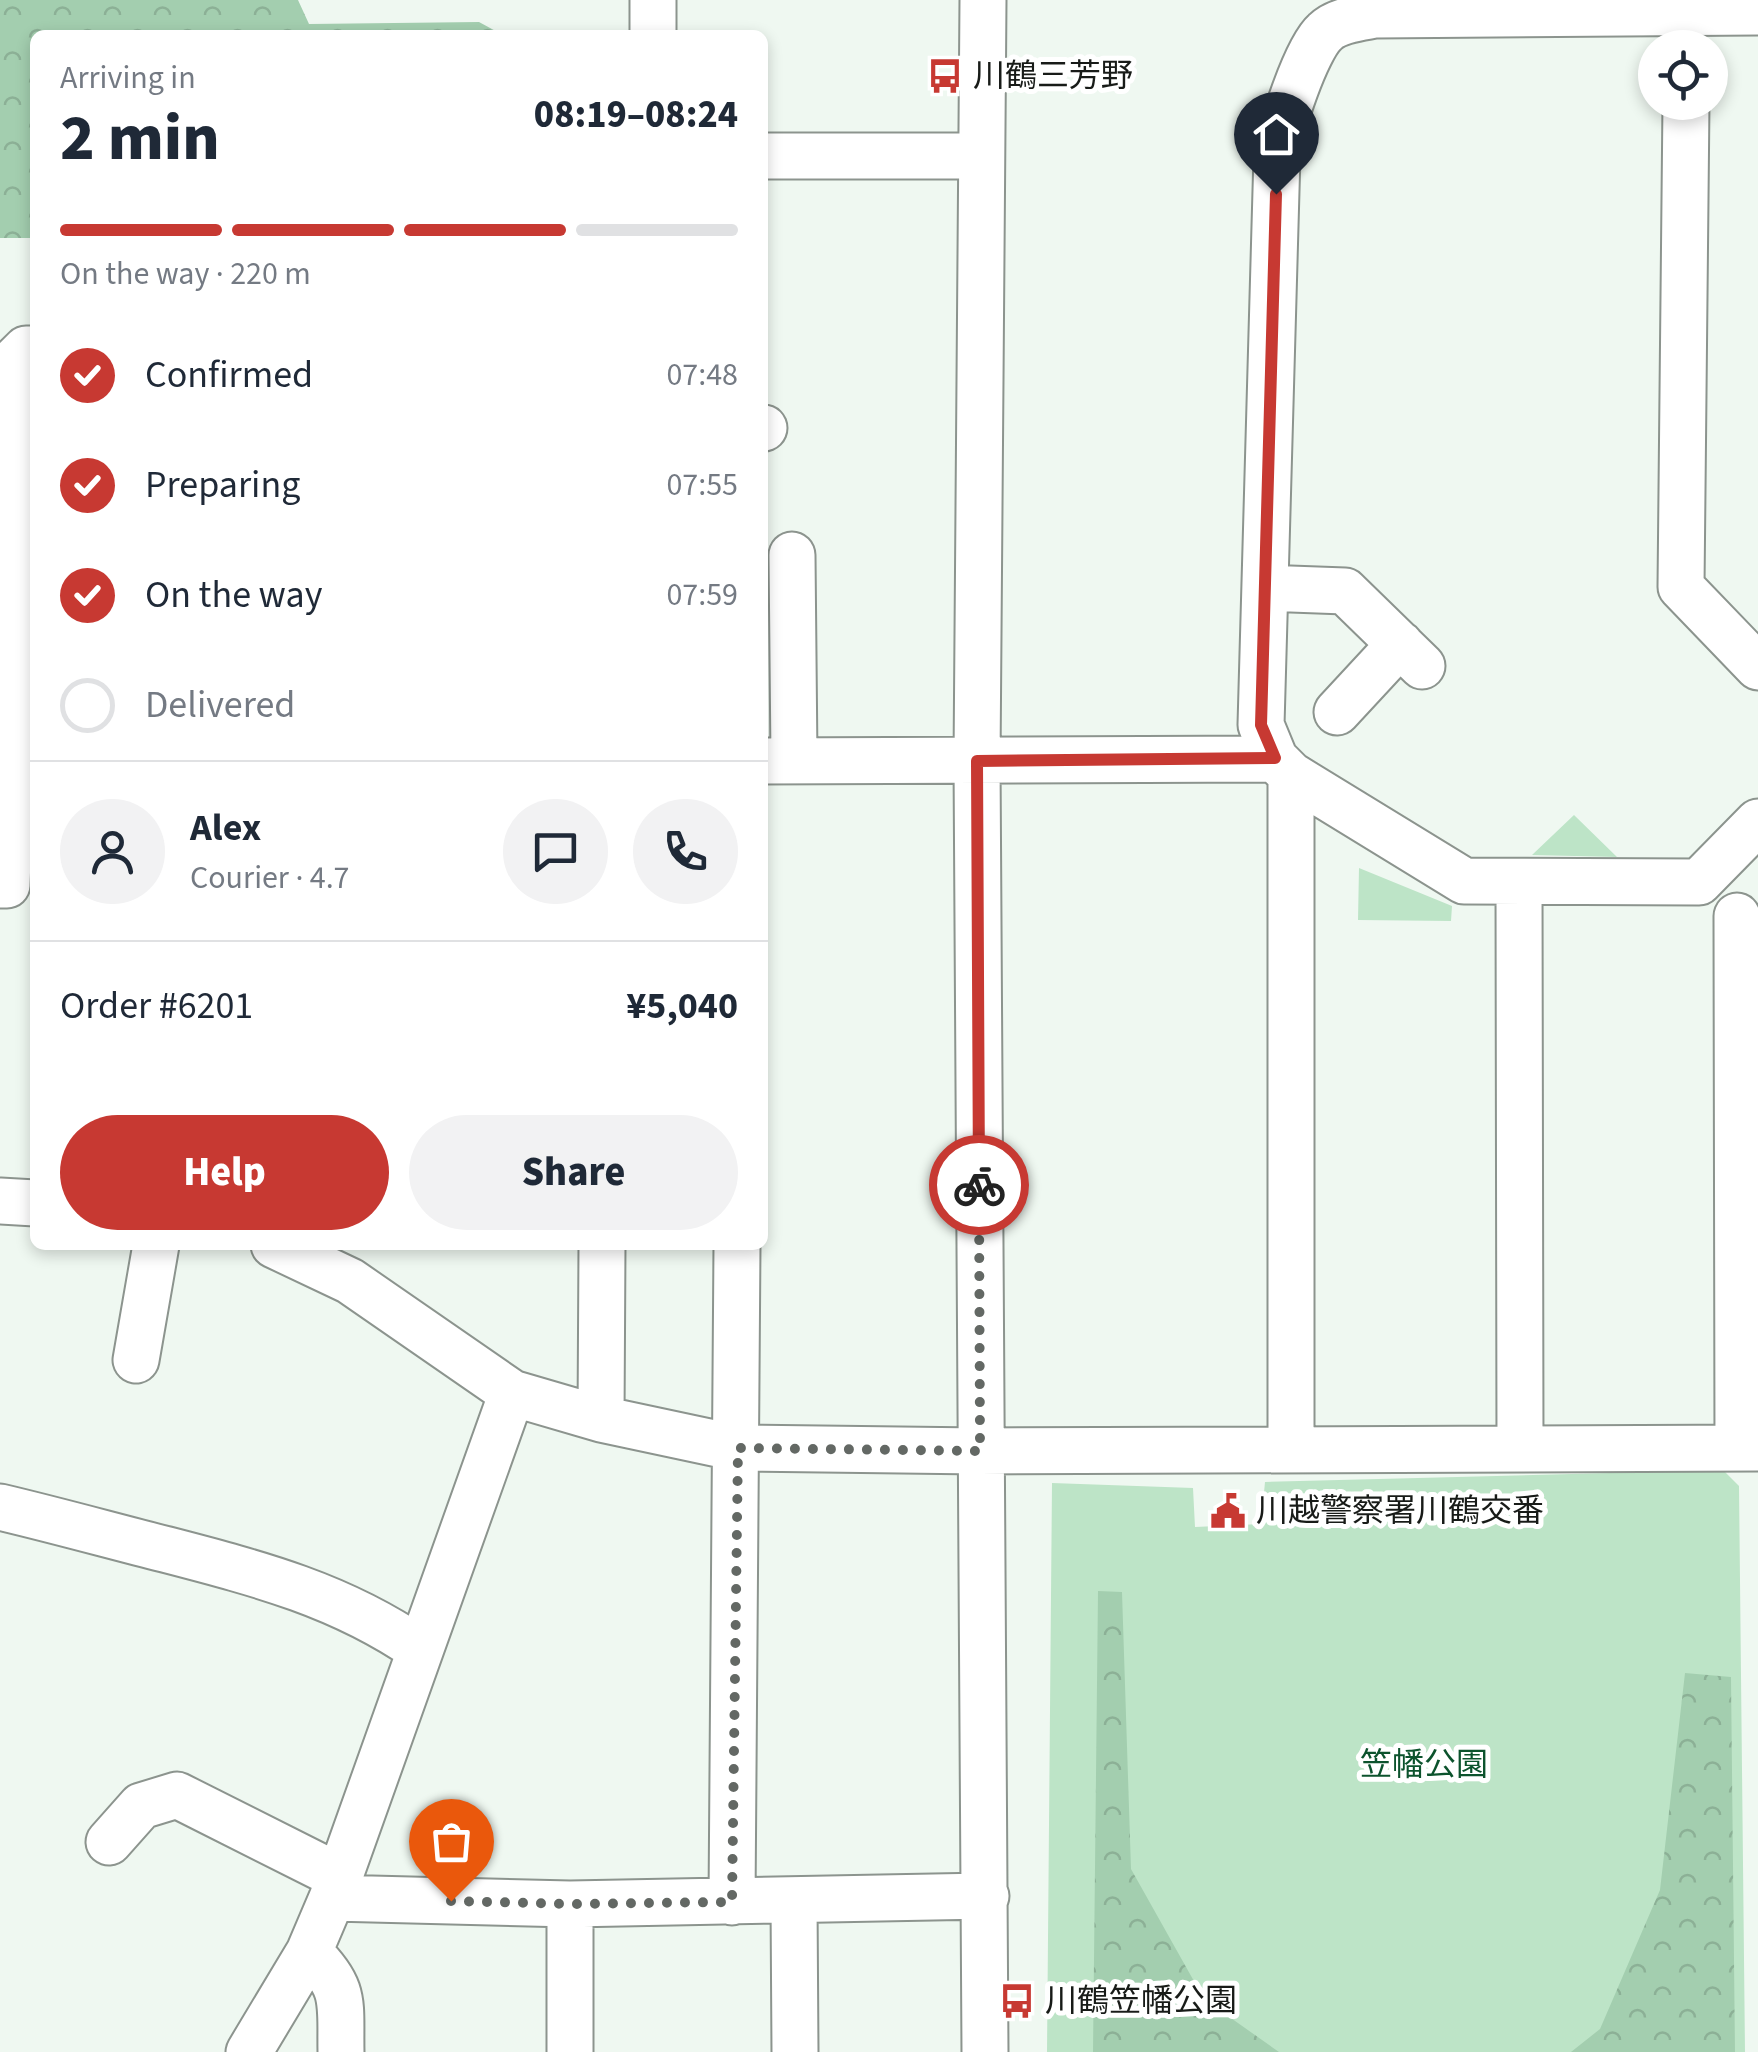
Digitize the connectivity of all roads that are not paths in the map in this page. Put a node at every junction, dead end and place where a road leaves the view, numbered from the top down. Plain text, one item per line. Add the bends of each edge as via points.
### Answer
1 (654, 0) edge
2 (983, 0) edge
3 (1579, 6) edge
4 (1758, 12) edge
5 (652, 30) edge
6 (1687, 30) edge
7 (1686, 120) edge
8 (768, 156) edge
9 (982, 156) junction
10 (30, 349) edge
11 (792, 555) dead end
12 (1265, 588) junction
13 (26, 634) edge
14 (1758, 667) edge
15 (1337, 712) dead end
16 (778, 760) edge
17 (977, 761) junction
18 (1283, 767) junction
19 (1758, 822) edge
20 (1519, 883) junction
21 (0, 885) edge
22 (1737, 916) dead end
23 (0, 1201) edge
24 (30, 1203) edge
25 (155, 1250) edge
26 (297, 1250) edge
27 (602, 1250) edge
28 (737, 1250) edge
29 (357, 1263) edge
30 (136, 1360) dead end
31 (512, 1393) junction
32 (600, 1419) junction
33 (738, 1448) junction
34 (1748, 1448) edge
35 (1520, 1449) junction
36 (1291, 1450) junction
37 (980, 1451) junction
38 (0, 1507) edge
39 (419, 1649) junction
40 (109, 1842) dead end
41 (336, 1888) junction
42 (986, 1896) junction
43 (794, 1901) junction
44 (732, 1902) junction
45 (570, 1904) junction
46 (309, 1952) junction
47 (249, 2052) edge
48 (341, 2052) edge
49 (570, 2052) edge
50 (795, 2052) edge
51 (984, 2052) edge

1 - 5 street
2 - 9 street
3 - 6 street
3 - 12 street via 1376,15 1324,32 1280,127 1277,155
4 - 6 street
7 - 14 street via 1681,586
8 - 9 street
9 - 17 street
10 - 13 street via 16,358
11 - 16 street
12 - 15 street via 1346,591 1411,655
12 - 18 street via 1261,725
13 - 21 street via 7,885
16 - 17 street
17 - 18 street
17 - 37 street
18 - 20 street via 1464,882
18 - 36 street
19 - 20 street via 1699,882
20 - 35 street
22 - 34 street
23 - 24 street
25 - 30 street
26 - 29 street
27 - 32 street
28 - 33 street
29 - 31 street
31 - 32 street
31 - 39 street
32 - 33 street
33 - 37 street
33 - 44 street
34 - 35 street
35 - 36 street
36 - 37 street
37 - 42 street
38 - 39 street via 257,1573 342,1603
39 - 41 street
40 - 41 street via 141,1806 177,1795
41 - 45 street
41 - 46 street
42 - 43 street
42 - 51 street
43 - 44 street
43 - 50 street
44 - 45 street
45 - 49 street
46 - 47 street
46 - 48 street via 340,1994

